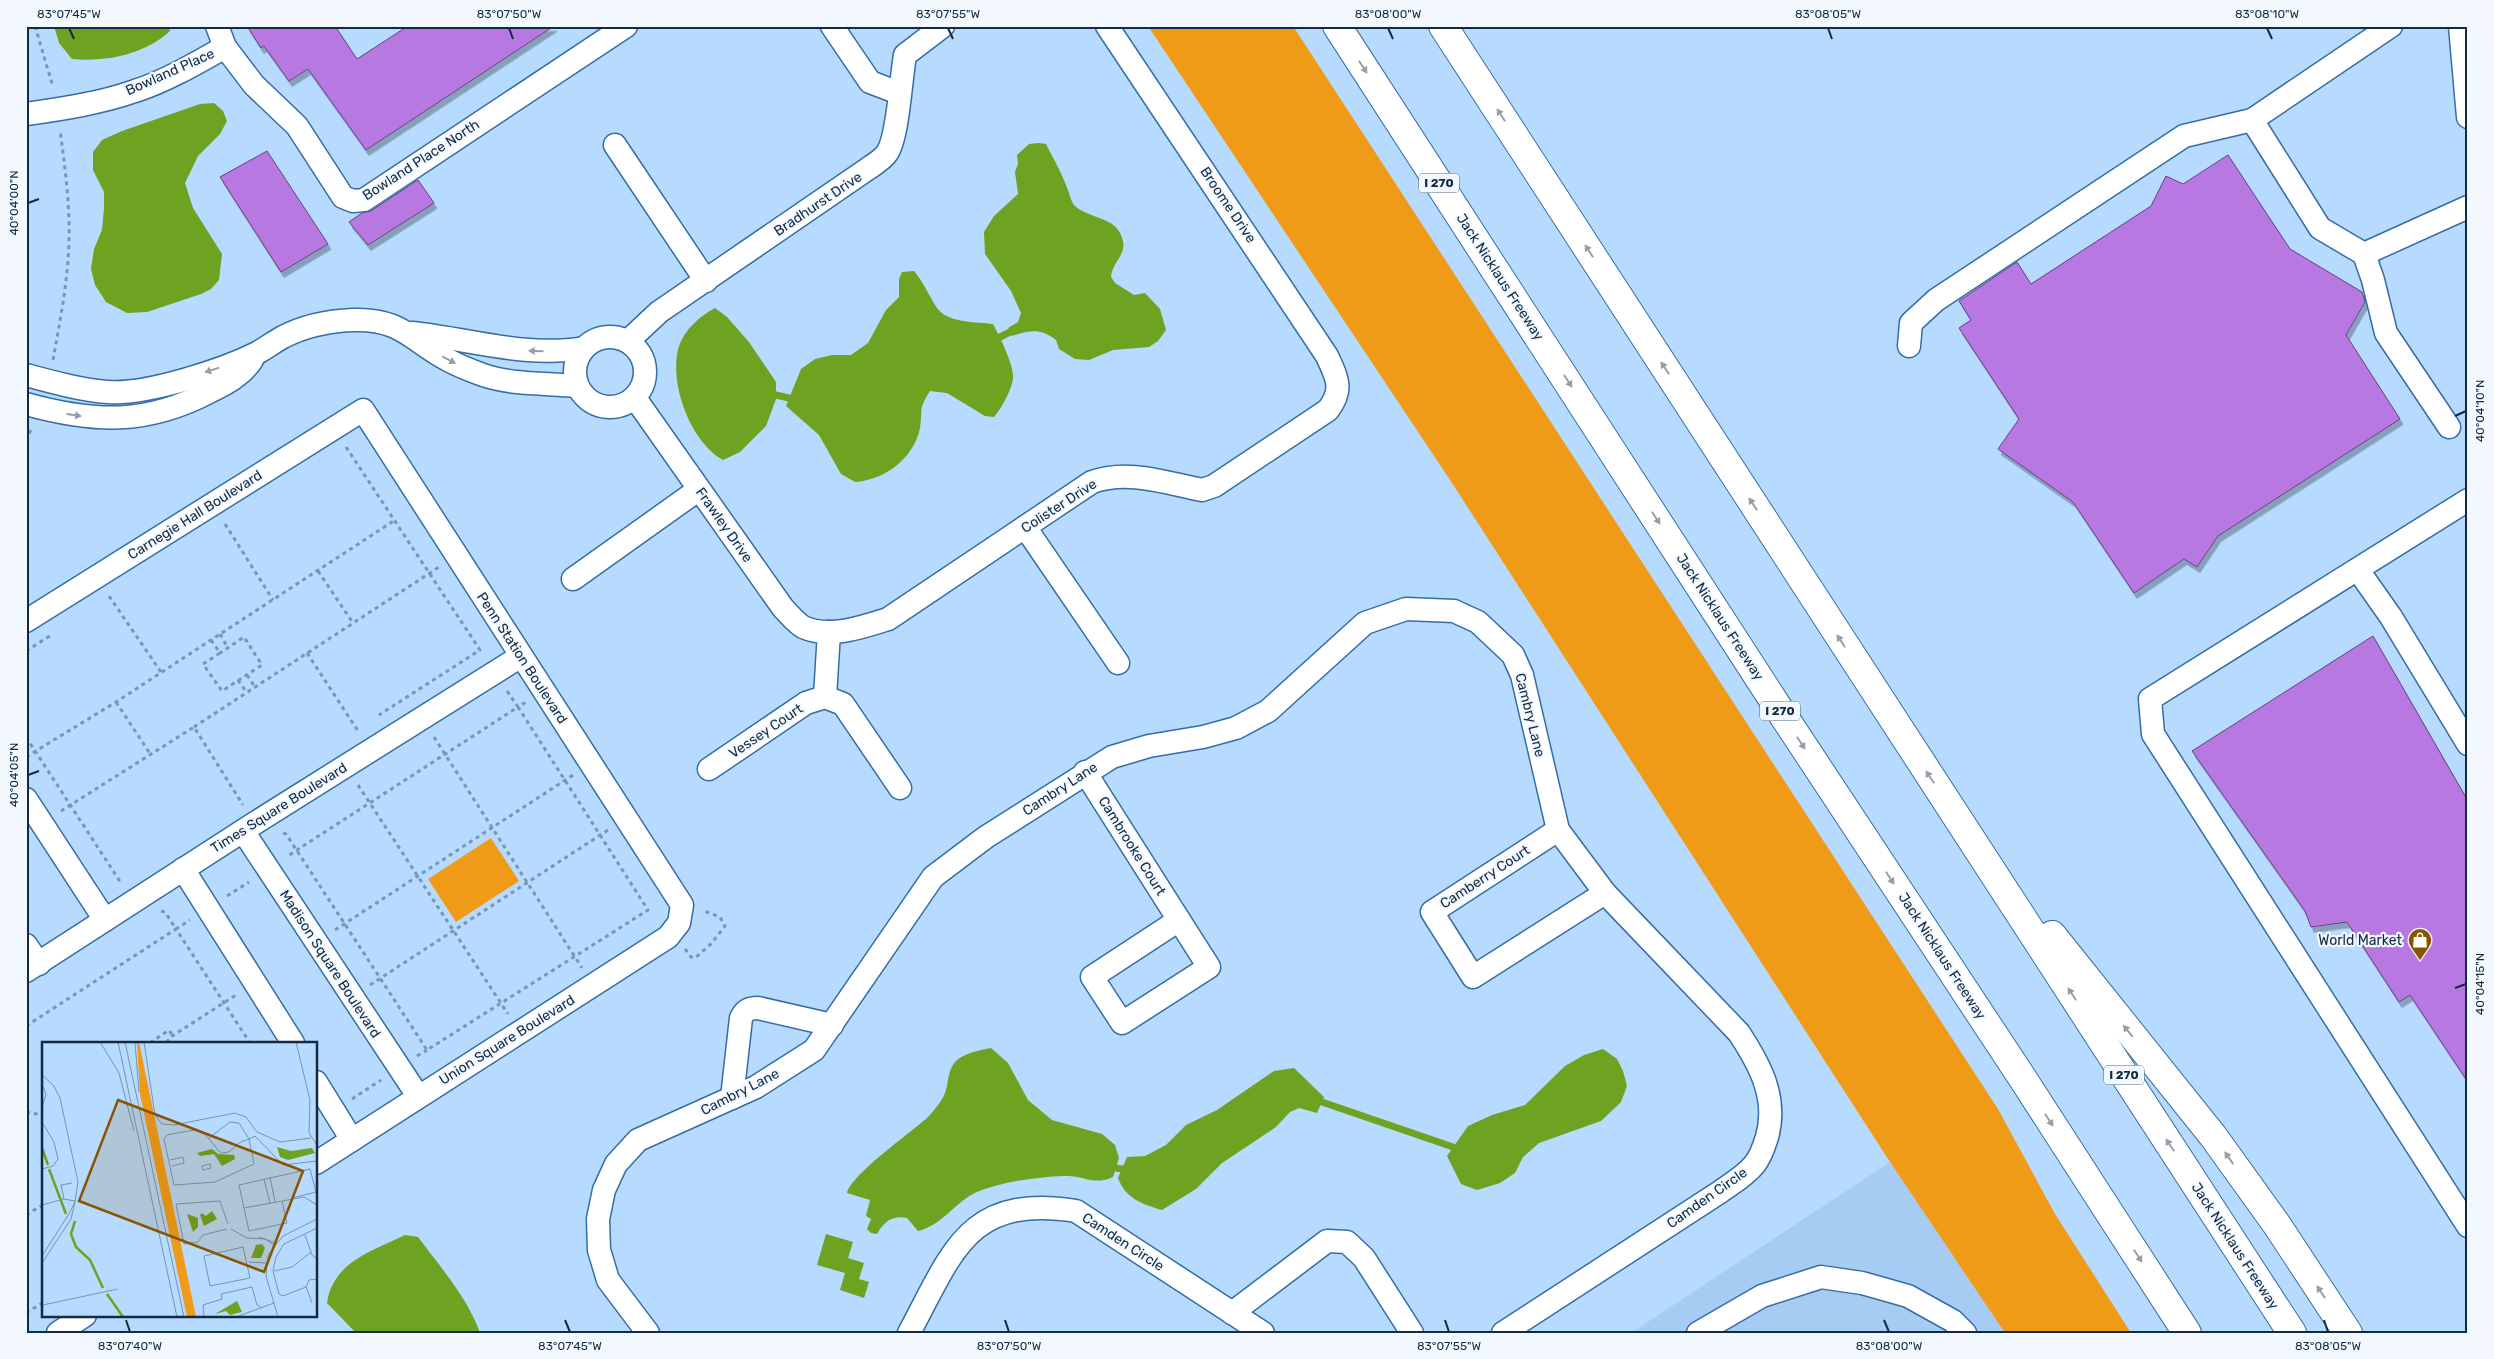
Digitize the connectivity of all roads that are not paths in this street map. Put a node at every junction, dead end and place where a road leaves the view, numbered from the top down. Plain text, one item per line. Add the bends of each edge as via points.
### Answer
1 (217, 26) edge
2 (626, 26) edge
3 (832, 26) edge
4 (943, 26) edge
5 (1108, 26) edge
6 (1337, 26) edge
7 (1443, 26) edge
8 (2391, 26) edge
9 (2460, 26) edge
10 (225, 47) junction
11 (899, 93) junction
12 (26, 114) edge
13 (2468, 117) edge
14 (2252, 120) junction
15 (615, 145) dead end
16 (2468, 207) edge
17 (2364, 254) junction
18 (706, 281) junction
19 (409, 333) junction
20 (628, 341) junction
21 (1909, 346) dead end
22 (584, 348) junction
23 (257, 353) junction
24 (26, 375) edge
25 (577, 386) junction
26 (1339, 389) joint
27 (635, 398) junction
28 (33, 406) edge
29 (363, 410) joint
30 (2449, 427) dead end
31 (698, 490) junction
32 (2468, 500) edge
33 (1025, 527) junction
34 (2358, 570) junction
35 (573, 579) dead end
36 (26, 621) edge
37 (829, 632) junction
38 (521, 656) junction
39 (1118, 663) dead end
40 (826, 697) junction
41 (2468, 744) edge
42 (709, 769) dead end
43 (1085, 772) junction
44 (900, 788) dead end
45 (26, 799) edge
46 (1957, 818) junction
47 (249, 827) junction
48 (1558, 830) junction
49 (182, 869) junction
50 (1605, 893) junction
51 (682, 905) joint
52 (105, 920) junction
53 (1179, 920) junction
54 (26, 945) edge
55 (30, 970) edge
56 (832, 1024) junction
57 (293, 1042) edge
58 (318, 1086) edge
59 (418, 1096) junction
60 (732, 1098) junction
61 (352, 1140) junction
62 (318, 1163) edge
63 (2468, 1226) edge
64 (84, 1316) edge
65 (1245, 1325) edge
66 (58, 1333) edge
67 (648, 1333) edge
68 (910, 1333) edge
69 (1412, 1333) edge
70 (1503, 1333) edge
71 (1698, 1333) edge
72 (1964, 1333) edge
73 (2187, 1333) edge
74 (2292, 1333) edge
75 (2348, 1333) edge

1 - 10 street, Bowland Place North
2 - 10 street, Bowland Place North via 364,200 354,201 343,198 297,126 254,85
3 - 11 street via 870,82
4 - 11 street, Bradhurst Drive via 905,55
5 - 26 street, Broome Drive via 1327,356
6 -> 73 highway, Jack Nicklaus Freeway / I 270
46 -> 7 highway, Jack Nicklaus Freeway / I 270
8 - 14 street
9 - 13 street
10 - 12 street, Bowland Place via 136,91
11 - 18 street, Bradhurst Drive via 895,130 887,152 870,168
14 - 17 street via 2320,228
14 - 21 street via 2184,136 2167,147 1936,300 1911,323
15 - 18 street
16 - 17 street
17 - 30 street via 2386,333
18 - 20 street, Bradhurst Drive via 659,312
22 -> 19 street via 564,352 519,351 456,338
19 - 23 street via 385,324 354,320 316,325 284,337
19 -> 25 street via 448,360 485,376
20 - 22 street via 605,337
20 - 27 street via 640,352 646,368 644,384
22 - 25 street via 577,359
23 -> 24 street via 199,374 134,390 109,392
28 -> 23 street via 86,417 118,418 161,413 229,382
25 - 27 street via 588,399 603,407 620,406
26 - 33 street, Colister Drive via 1328,410 1214,486 1202,490 1124,475 1109,476 1092,482
27 - 31 street, Frawley Drive
29 - 36 street, Carnegie Hall Boulevard via 218,514 96,577
29 - 38 street, Penn Station Boulevard
31 - 35 street
31 - 37 street, Frawley Drive via 783,608 804,627
32 - 34 street
33 - 37 street, Colister Drive via 888,619 863,628
33 - 39 street
34 - 41 street via 2391,617
34 - 63 street via 2150,700 2152,734
37 - 40 street
38 - 47 street, Times Square Boulevard
38 - 51 street, Penn Station Boulevard
40 - 42 street, Vessey Court via 806,703
40 - 44 street via 843,704
43 - 48 street, Cambry Lane via 1112,756 1212,735 1236,728 1268,711 1365,623 1406,609 1454,610 1478,622 1495,636 1512,655 1522,676
43 - 53 street, Cambrooke Court
43 - 56 street, Cambry Lane via 986,837 933,877
45 - 52 street
74 -> 46 highway, Jack Nicklaus Freeway / I 270
75 -> 46 highway via 2213,1136
47 - 49 street, Times Square Boulevard
47 - 59 street, Madison Square Boulevard via 268,869
48 - 50 street, Cambry Lane
48 - 50 street, Camberry Court via 1432,912 1473,976
49 - 52 street, Times Square Boulevard
49 - 57 street
50 - 70 street, Camden Circle via 1739,1033 1757,1060 1769,1091 1769,1130 1754,1166 1720,1192
51 - 59 street, Union Square Boulevard via 679,923 668,937
52 - 55 street, Times Square Boulevard
53 - 53 street, Cambrooke Court via 1092,977 1122,1023 1209,967
54 - 55 street
56 - 60 street, Cambry Lane via 814,1050 756,1087
56 - 60 street via 758,1008 744,1012
58 - 61 street
59 - 61 street, Union Square Boulevard
60 - 67 street, Cambry Lane via 638,1140 616,1164 604,1190 598,1219 599,1250 608,1280
61 - 62 street, Union Square Boulevard
64 - 66 street
65 - 68 street, Camden Circle via 1076,1211 1049,1206 1023,1207 998,1213 975,1227 953,1251
65 - 69 street via 1327,1241 1347,1242 1364,1258
71 - 72 street via 1762,1296 1821,1277 1862,1283 1908,1296 1953,1321

